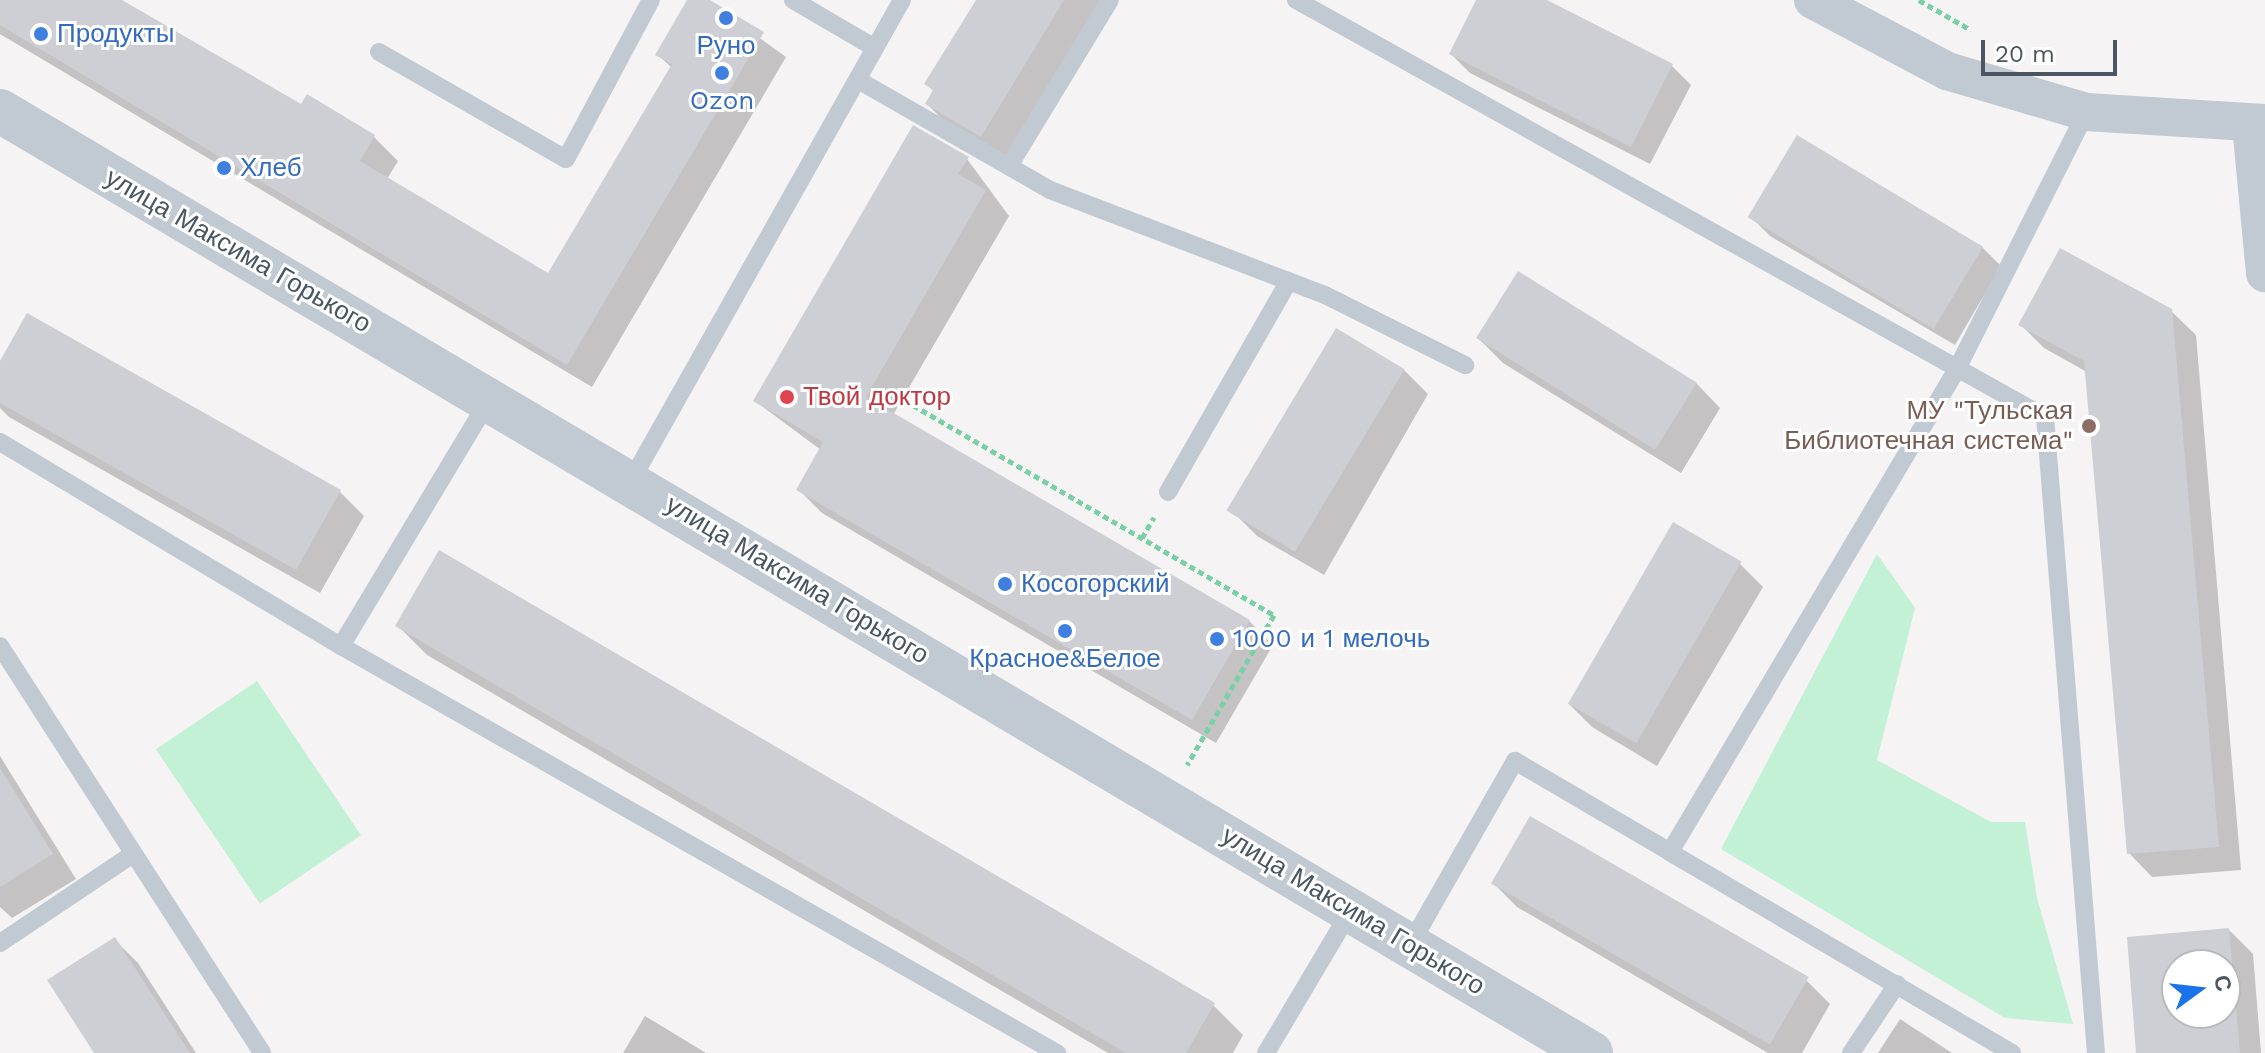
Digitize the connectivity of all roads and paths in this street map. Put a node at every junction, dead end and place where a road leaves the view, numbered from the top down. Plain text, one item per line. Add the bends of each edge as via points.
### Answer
1 (651, 0) edge
2 (793, 0) edge
3 (902, 0) edge
4 (1110, 0) edge
5 (1296, 0) edge
6 (1813, 0) edge
7 (1919, 0) edge
8 (1971, 30) dead end
9 (875, 48) junction
10 (379, 52) dead end
11 (858, 80) junction
12 (0, 111) edge
13 (2086, 112) junction
14 (2258, 124) edge
15 (1009, 166) junction
16 (2265, 273) edge
17 (1289, 281) junction
18 (1465, 365) dead end
19 (1957, 369) junction
20 (490, 397) junction
21 (913, 405) dead end
22 (0, 442) edge
23 (631, 481) junction
24 (1168, 492) dead end
25 (0, 646) edge
26 (341, 646) junction
27 (1181, 776) dead end
28 (1670, 852) junction
29 (130, 856) junction
30 (1351, 910) junction
31 (0, 943) edge
32 (1410, 945) junction
33 (1897, 984) junction
34 (262, 1053) edge
35 (1057, 1053) edge
36 (1266, 1053) edge
37 (1591, 1053) edge
38 (1851, 1053) edge
39 (2012, 1053) edge
40 (2096, 1053) edge

1 - 10 lane via 566,159
2 - 9 lane
3 - 9 lane
4 - 15 lane
5 - 19 lane
6 - 13 street via 1947,71
7 - 8 path
9 - 11 lane
11 - 15 lane
11 - 23 lane
12 - 20 street, улица Максима Горького
13 - 14 street
13 - 19 lane
14 - 16 street
15 - 17 lane via 1050,190
17 - 18 lane
17 - 24 lane
19 - 28 lane
19 - 40 lane via 2045,417
20 - 23 street, улица Максима Горького
20 - 26 lane
21 - 27 path via 1274,615
22 - 26 lane
23 - 30 street, улица Максима Горького
25 - 29 lane
26 - 35 lane
28 - 32 lane via 1515,761
28 - 33 lane
29 - 31 lane
29 - 34 lane
30 - 32 street, улица Максима Горького
30 - 36 lane
32 - 37 street, улица Максима Горького
33 - 38 lane
33 - 39 lane

